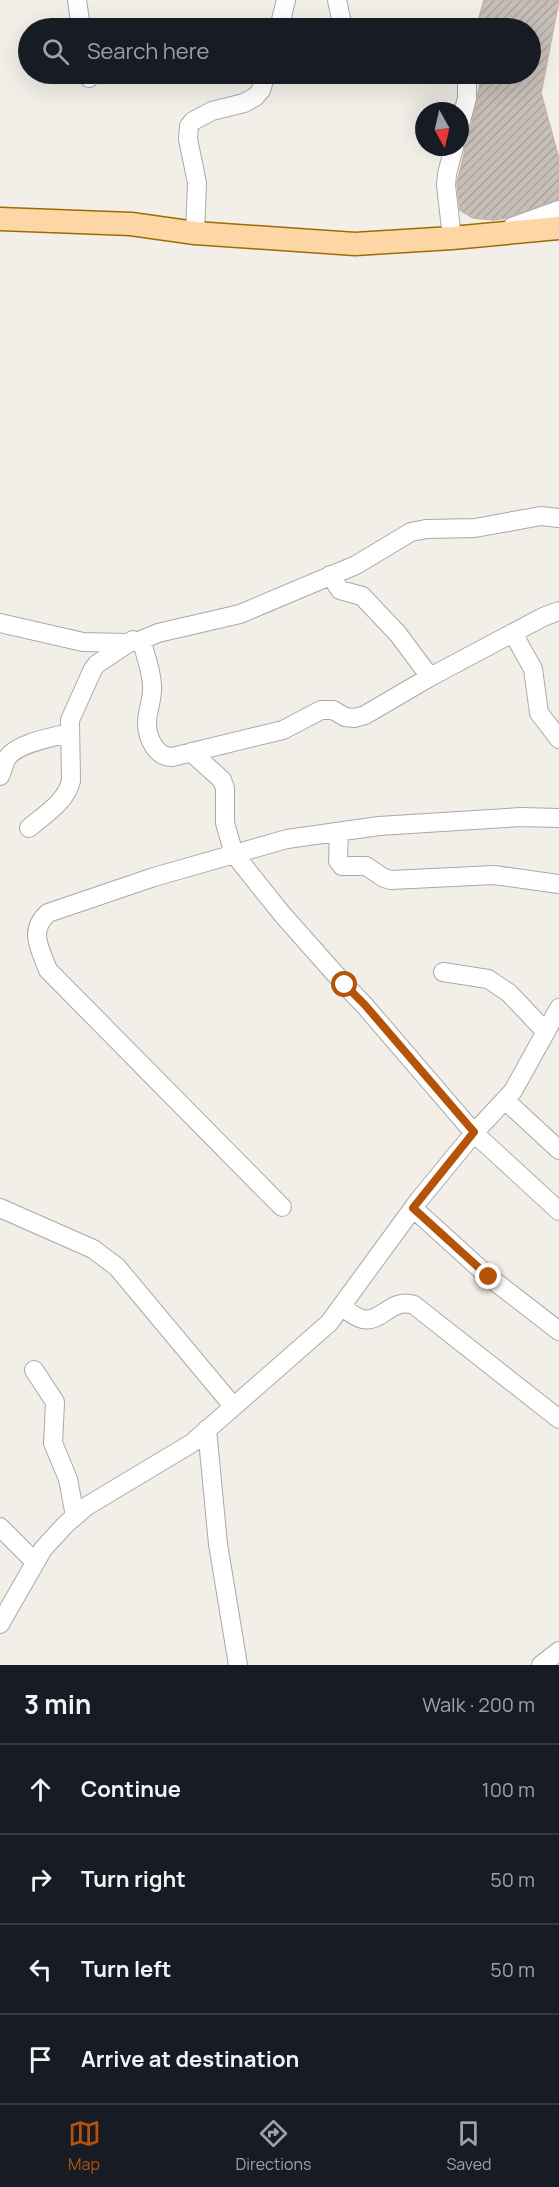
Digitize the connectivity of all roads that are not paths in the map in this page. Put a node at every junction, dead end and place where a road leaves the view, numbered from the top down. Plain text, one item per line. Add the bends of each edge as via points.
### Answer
1 (77, 0) edge
2 (286, 0) edge
3 (337, 0) edge
4 (80, 18) edge
5 (282, 18) edge
6 (341, 18) edge
7 (263, 84) edge
8 (467, 84) edge
9 (466, 102) edge
10 (452, 156) edge
11 (559, 210) edge
12 (0, 219) edge
13 (559, 228) edge
14 (195, 233) junction
15 (493, 234) junction
16 (452, 238) junction
17 (559, 518) edge
18 (330, 575) junction
19 (559, 611) edge
20 (0, 623) edge
21 (513, 633) junction
22 (133, 642) junction
23 (430, 677) junction
24 (69, 733) junction
25 (559, 740) edge
26 (191, 752) junction
27 (0, 776) edge
28 (559, 818) edge
29 (29, 828) dead end
30 (339, 832) junction
31 (234, 854) junction
32 (559, 884) edge
33 (443, 972) dead end
34 (559, 1008) edge
35 (546, 1032) junction
36 (505, 1100) junction
37 (474, 1132) junction
38 (559, 1150) edge
39 (282, 1207) dead end
40 (0, 1208) edge
41 (413, 1208) junction
42 (559, 1211) edge
43 (342, 1307) junction
44 (559, 1331) edge
45 (34, 1371) dead end
46 (233, 1406) junction
47 (559, 1419) edge
48 (207, 1429) junction
49 (75, 1516) junction
50 (0, 1527) edge
51 (35, 1562) junction
52 (0, 1624) edge
53 (559, 1651) edge
54 (238, 1665) edge
55 (541, 1665) edge

1 - 4 street
2 - 5 street
3 - 6 street
7 - 14 street via 255,97 212,111 189,126 197,183
8 - 9 street
10 - 16 street via 446,185
11 - 15 street
12 - 14 main road via 131,224
13 - 15 main road
14 - 16 main road via 355,244
15 - 16 main road
17 - 18 street via 541,516 475,528 411,532 363,562
18 - 22 street via 240,614
18 - 23 street via 340,590 362,596 398,634
19 - 21 street
20 - 22 street via 83,642
21 - 23 street
21 - 25 street via 533,669 539,713
22 - 24 street via 93,669 73,711
22 - 26 street via 143,645 153,685 147,725 156,749 165,757
23 - 26 street via 365,715 345,717 333,710 321,710 283,730
24 - 27 street via 41,739 12,753
24 - 29 street via 69,789
26 - 31 street via 222,780 225,823
28 - 30 street via 403,824
30 - 31 street via 287,839
30 - 32 street via 338,861 342,866 366,866 391,880 495,875
31 - 37 street
31 - 39 street via 48,913 36,932 48,970
33 - 35 street via 488,979 509,993
34 - 35 street
35 - 36 street
36 - 37 street
36 - 38 street
37 - 41 street
37 - 42 street
40 - 46 street via 93,1249 117,1267
41 - 43 street
41 - 44 street via 489,1277
43 - 46 street
43 - 47 street via 367,1320 398,1304 414,1305
45 - 49 street via 55,1402 53,1443 68,1479
46 - 48 street
48 - 49 street via 192,1443
48 - 54 street via 218,1544
49 - 51 street
50 - 51 street
51 - 52 street
53 - 55 street

